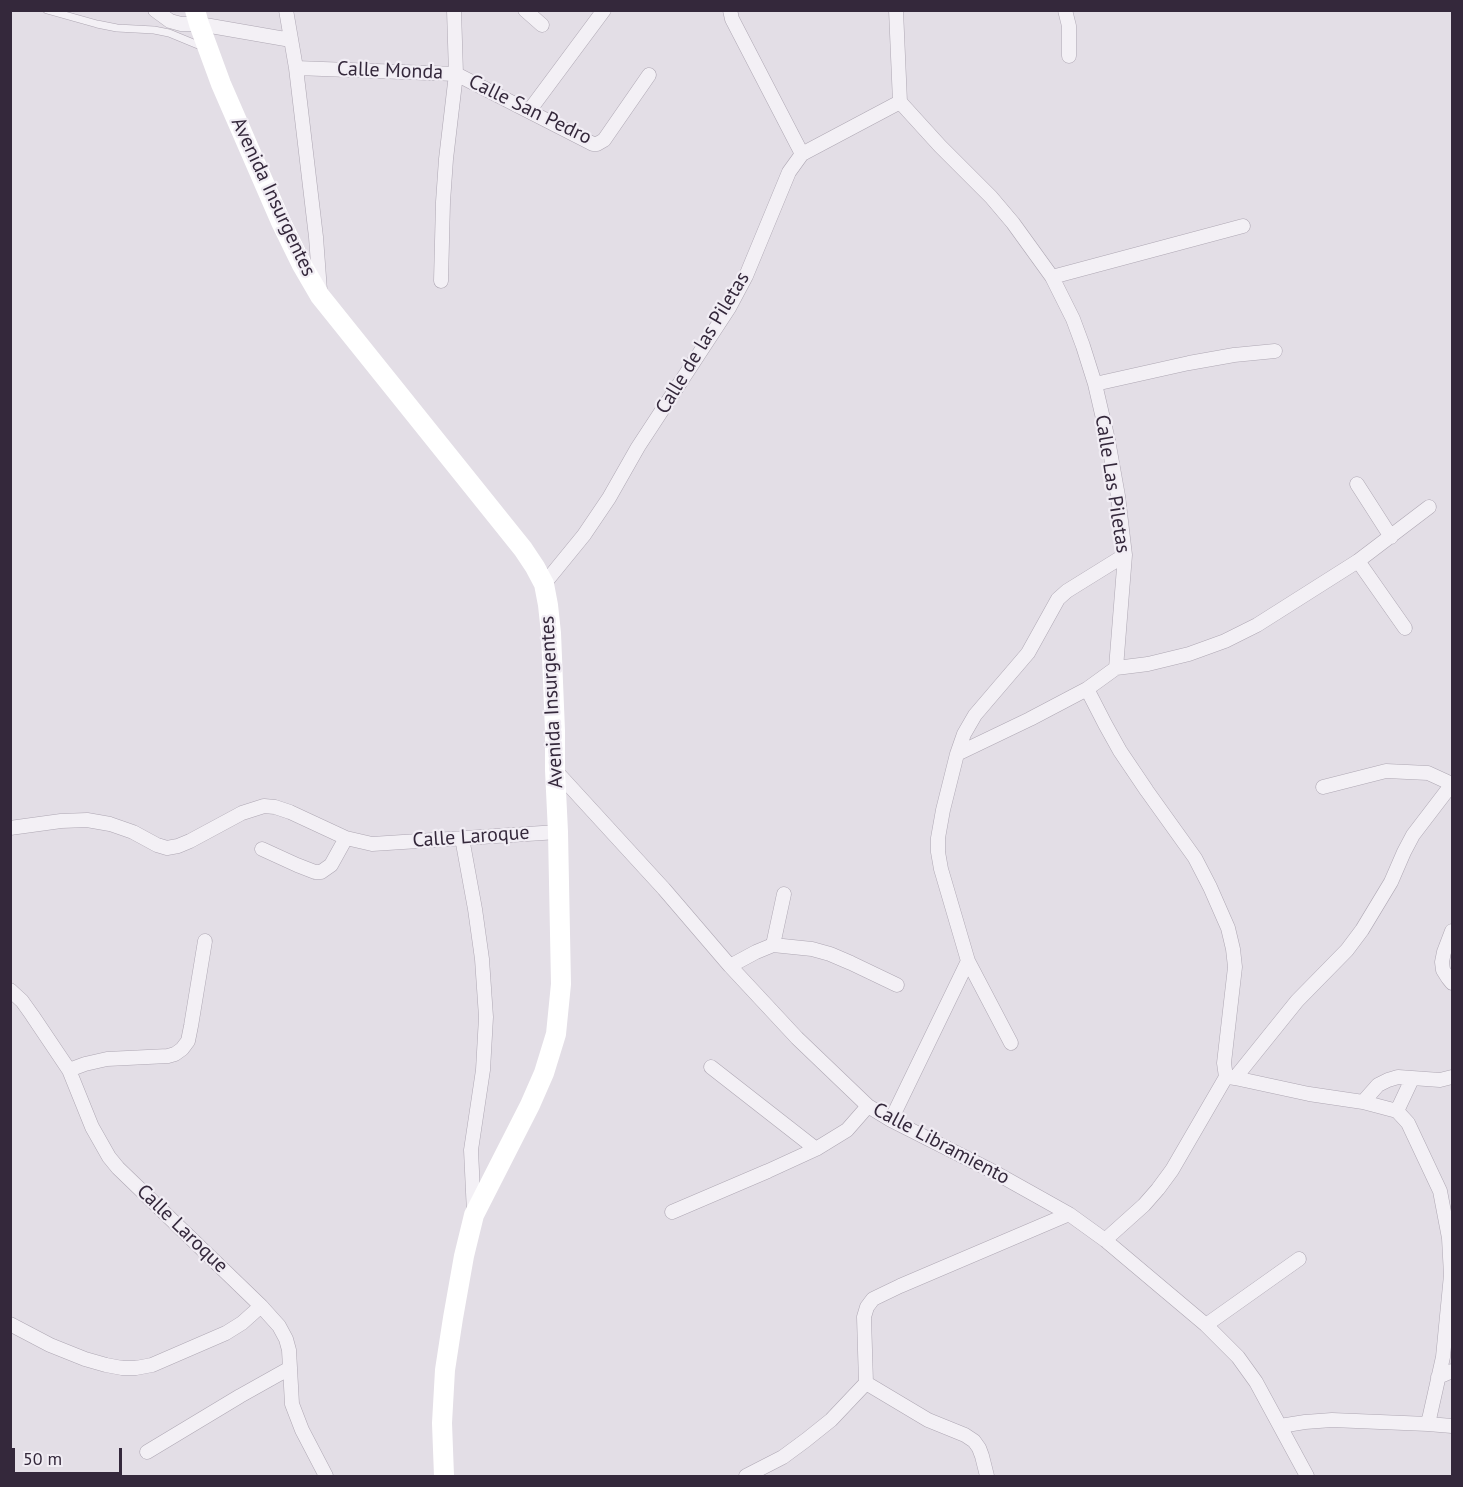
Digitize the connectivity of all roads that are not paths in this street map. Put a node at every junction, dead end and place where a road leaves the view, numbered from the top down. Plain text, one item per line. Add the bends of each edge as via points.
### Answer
1 (47, 10) edge
2 (155, 10) edge
3 (286, 10) edge
4 (454, 10) edge
5 (525, 10) edge
6 (604, 10) edge
7 (730, 10) edge
8 (896, 10) edge
9 (1065, 10) edge
10 (197, 17) edge
11 (542, 25) dead end
12 (291, 40) junction
13 (208, 50) junction
14 (1069, 56) dead end
15 (296, 68) junction
16 (456, 74) junction
17 (649, 75) dead end
18 (900, 102) junction
19 (529, 111) junction
20 (802, 154) junction
21 (1243, 226) dead end
22 (1052, 277) junction
23 (441, 281) dead end
24 (320, 296) junction
25 (1275, 351) dead end
26 (1095, 384) junction
27 (1357, 484) dead end
28 (1429, 507) dead end
29 (1391, 537) junction
30 (1125, 555) junction
31 (1358, 561) junction
32 (544, 584) junction
33 (1405, 628) dead end
34 (1116, 668) junction
35 (1088, 689) junction
36 (957, 754) junction
37 (555, 770) junction
38 (1452, 784) edge
39 (1323, 787) dead end
40 (10, 828) edge
41 (558, 832) junction
42 (346, 838) junction
43 (462, 838) junction
44 (262, 849) dead end
45 (784, 894) dead end
46 (1452, 931) edge
47 (205, 941) dead end
48 (773, 945) junction
49 (968, 961) junction
50 (730, 966) junction
51 (1452, 983) edge
52 (897, 985) dead end
53 (10, 990) edge
54 (1011, 1043) dead end
55 (711, 1067) dead end
56 (69, 1070) junction
57 (1231, 1077) junction
58 (1452, 1077) edge
59 (1412, 1079) junction
60 (1363, 1102) junction
61 (868, 1106) junction
62 (1396, 1111) junction
63 (891, 1120) junction
64 (816, 1149) junction
65 (672, 1212) dead end
66 (1069, 1214) junction
67 (474, 1215) junction
68 (1105, 1240) junction
69 (1299, 1259) dead end
70 (261, 1306) junction
71 (1206, 1325) junction
72 (12, 1327) edge
73 (290, 1368) junction
74 (1452, 1371) edge
75 (1438, 1377) junction
76 (866, 1383) junction
77 (1428, 1424) junction
78 (1280, 1426) junction
79 (1452, 1426) edge
80 (147, 1452) dead end
81 (326, 1476) edge
82 (444, 1476) edge
83 (746, 1476) edge
84 (987, 1476) edge
85 (1307, 1476) edge

1 - 13 lane via 117,28 169,33
2 - 10 street via 181,24
3 - 12 street
4 - 16 street, Calle Monda
5 - 11 street
6 - 19 street
7 - 20 street
8 - 18 street
9 - 14 street
10 - 12 street
10 - 13 main road, Avenida Insurgentes
12 - 15 street
13 - 24 main road, Avenida Insurgentes via 281,222
15 - 16 street, Calle Monda
15 - 24 street
16 - 19 street, Calle San Pedro
16 - 23 street via 446,159
17 - 19 street, Calle San Pedro via 604,140 597,144
18 - 20 street, Calle de las Piletas
18 - 22 street, Calle Las Piletas via 991,197
20 - 32 street, Calle de las Piletas via 789,172 729,308 609,498
21 - 22 street
22 - 26 street, Calle Las Piletas via 1076,328
24 - 32 main road, Avenida Insurgentes via 523,549
25 - 26 street via 1200,361
26 - 30 street, Calle Las Piletas via 1118,496
27 - 29 street
28 - 29 street
29 - 31 street
30 - 34 street, Calle Las Piletas
30 - 36 street via 1058,599 1028,653 975,715
31 - 33 street
31 - 34 street via 1225,641 1149,664
32 - 37 main road, Avenida Insurgentes via 551,633
34 - 35 street
35 - 36 street
35 - 57 street via 1120,751 1195,858 1228,928 1234,967 1224,1069
36 - 49 street via 943,810 938,852
37 - 41 main road, Avenida Insurgentes
37 - 50 street, Calle Libramiento
38 - 39 street via 1428,773 1386,771
38 - 57 street via 1413,835 1362,930
40 - 42 street, Calle Laroque via 87,820 133,832 167,848 264,806 290,812
41 - 43 street, Calle Laroque
41 - 67 main road, Avenida Insurgentes via 561,984 556,1034 530,1105
42 - 43 street, Calle Laroque via 372,844
42 - 44 street via 331,865 321,872
43 - 67 street via 476,909 486,1017 471,1150
45 - 48 street
46 - 51 street via 1442,962
47 - 56 street via 188,1041 182,1049 168,1056 107,1059
48 - 50 street
48 - 52 street via 830,954
49 - 54 street
49 - 63 street
50 - 61 street, Calle Libramiento
53 - 56 street, Calle Laroque via 22,1001
55 - 64 street
56 - 70 street, Calle Laroque via 109,1157
57 - 60 street
57 - 68 street via 1158,1189
58 - 59 street
59 - 60 street via 1388,1080
59 - 62 street
60 - 62 street
61 - 63 street, Calle Libramiento
61 - 64 street via 847,1130
62 - 75 street via 1408,1122 1440,1191 1449,1238 1451,1275
63 - 66 street, Calle Libramiento
64 - 65 street
66 - 68 street, Calle Libramiento
66 - 76 street via 873,1299 864,1317
67 - 82 main road, Avenida Insurgentes via 445,1370
68 - 71 street, Calle Libramiento
69 - 71 street
70 - 72 street via 226,1333 152,1365 136,1368 85,1359
70 - 73 street, Calle Laroque via 286,1339
71 - 78 street, Calle Libramiento via 1238,1357
73 - 80 street
73 - 81 street, Calle Laroque via 292,1404
74 - 75 street
75 - 77 street
76 - 83 street via 806,1440
76 - 84 street via 928,1420 974,1441
77 - 78 street via 1332,1420
77 - 79 street
78 - 85 street, Calle Libramiento

